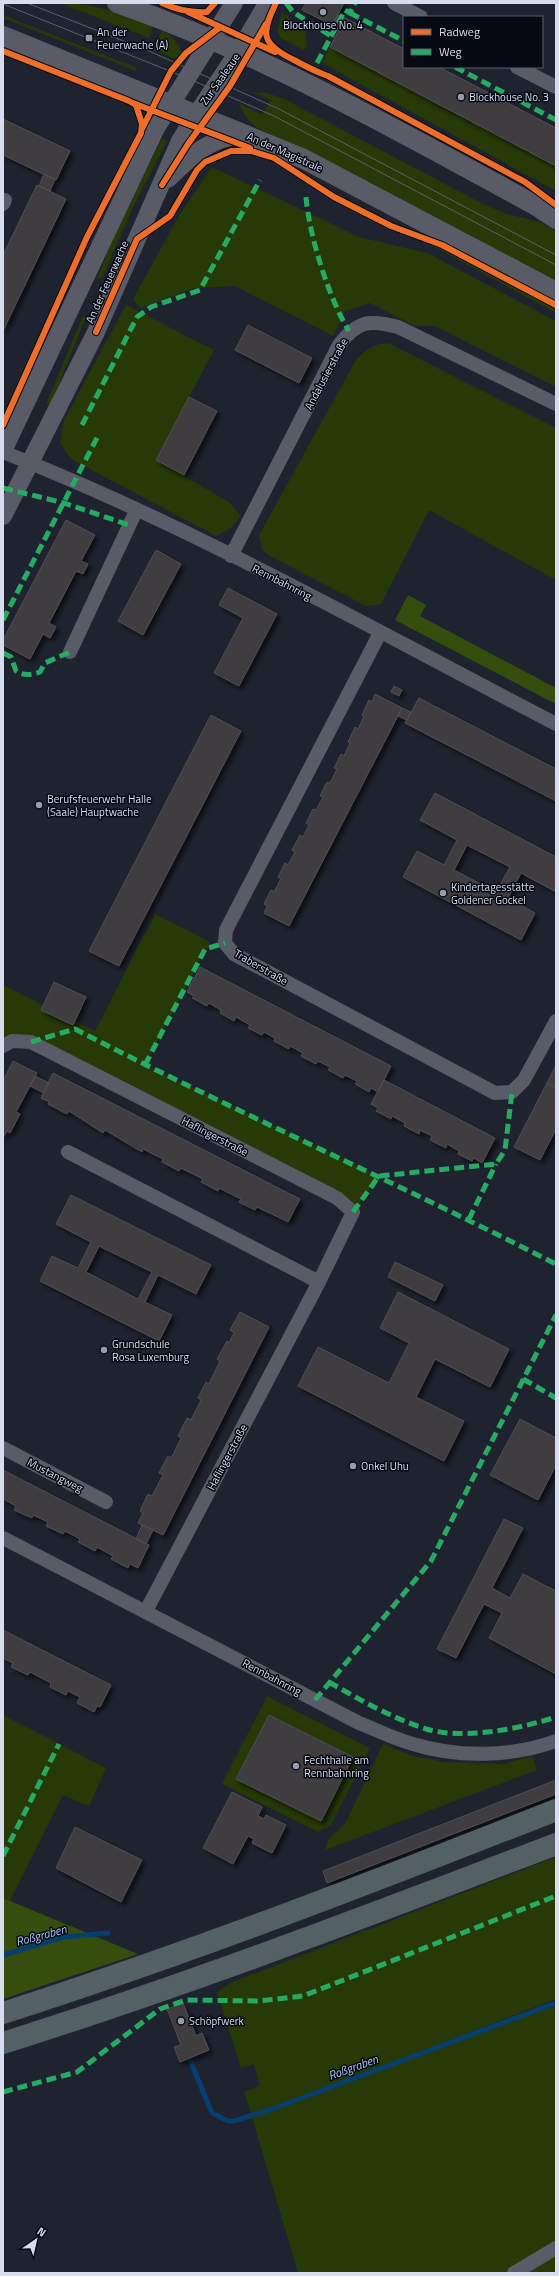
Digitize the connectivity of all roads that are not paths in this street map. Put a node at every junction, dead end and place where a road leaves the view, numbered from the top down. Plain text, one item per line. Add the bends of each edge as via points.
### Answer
1 (117, 3) edge
2 (234, 3) edge
3 (267, 3) edge
4 (394, 3) edge
5 (419, 16) edge
6 (3, 36) edge
7 (212, 39) junction
8 (240, 51) junction
9 (519, 68) edge
10 (556, 87) edge
11 (170, 104) junction
12 (196, 114) junction
13 (246, 134) junction
14 (162, 185) junction
15 (556, 219) edge
16 (556, 292) edge
17 (556, 404) edge
18 (3, 452) edge
19 (31, 463) junction
20 (136, 511) junction
21 (3, 516) edge
22 (232, 556) junction
23 (380, 633) junction
24 (70, 652) dead end
25 (556, 724) edge
26 (556, 1021) edge
27 (3, 1046) edge
28 (68, 1152) dead end
29 (319, 1282) junction
30 (3, 1448) edge
31 (106, 1502) dead end
32 (3, 1538) edge
33 (146, 1611) junction
34 (556, 1741) edge
35 (556, 1810) edge
36 (556, 1844) edge
37 (3, 2013) edge
38 (3, 2043) edge
39 (556, 2248) edge
40 (514, 2273) edge

1 - 7 main road
2 - 7 street
3 - 8 street, Zur Saaleaue
4 - 5 street
6 - 11 main road, An der Magistrale
7 - 8 main road
7 - 11 street
8 - 12 street, Zur Saaleaue
8 - 15 main road via 402,133
9 - 10 street
11 - 12 main road, An der Magistrale
11 - 18 street, An der Feuerwache via 106,230
12 - 13 main road, An der Magistrale
12 - 14 street, An der Feuerwache via 175,152
13 - 14 street via 223,138 198,150
13 - 16 main road, An der Magistrale via 304,159
14 - 19 street, An der Feuerwache via 96,332
17 - 22 street, Andalusierstraße via 398,327 373,322 360,324 349,331 338,345
18 - 19 street, Rennbahnring
19 - 20 street, Rennbahnring
19 - 21 street, An der Feuerwache
20 - 22 street, Rennbahnring
20 - 24 street
22 - 23 street, Rennbahnring
23 - 25 street, Rennbahnring
23 - 26 street, Traberstraße via 226,930 225,943 234,954 495,1093 512,1092 524,1080
27 - 29 street, Haflingerstraße via 12,1041 31,1042 337,1198 353,1212
28 - 29 street
29 - 33 street, Haflingerstraße
30 - 31 street, Mustangweg
32 - 33 street, Rennbahnring
33 - 34 street, Rennbahnring via 359,1723 415,1745 458,1752 500,1753 540,1747
35 - 37 highway via 333,1897 109,1978
36 - 38 highway via 355,1921 130,2002
39 - 40 street

